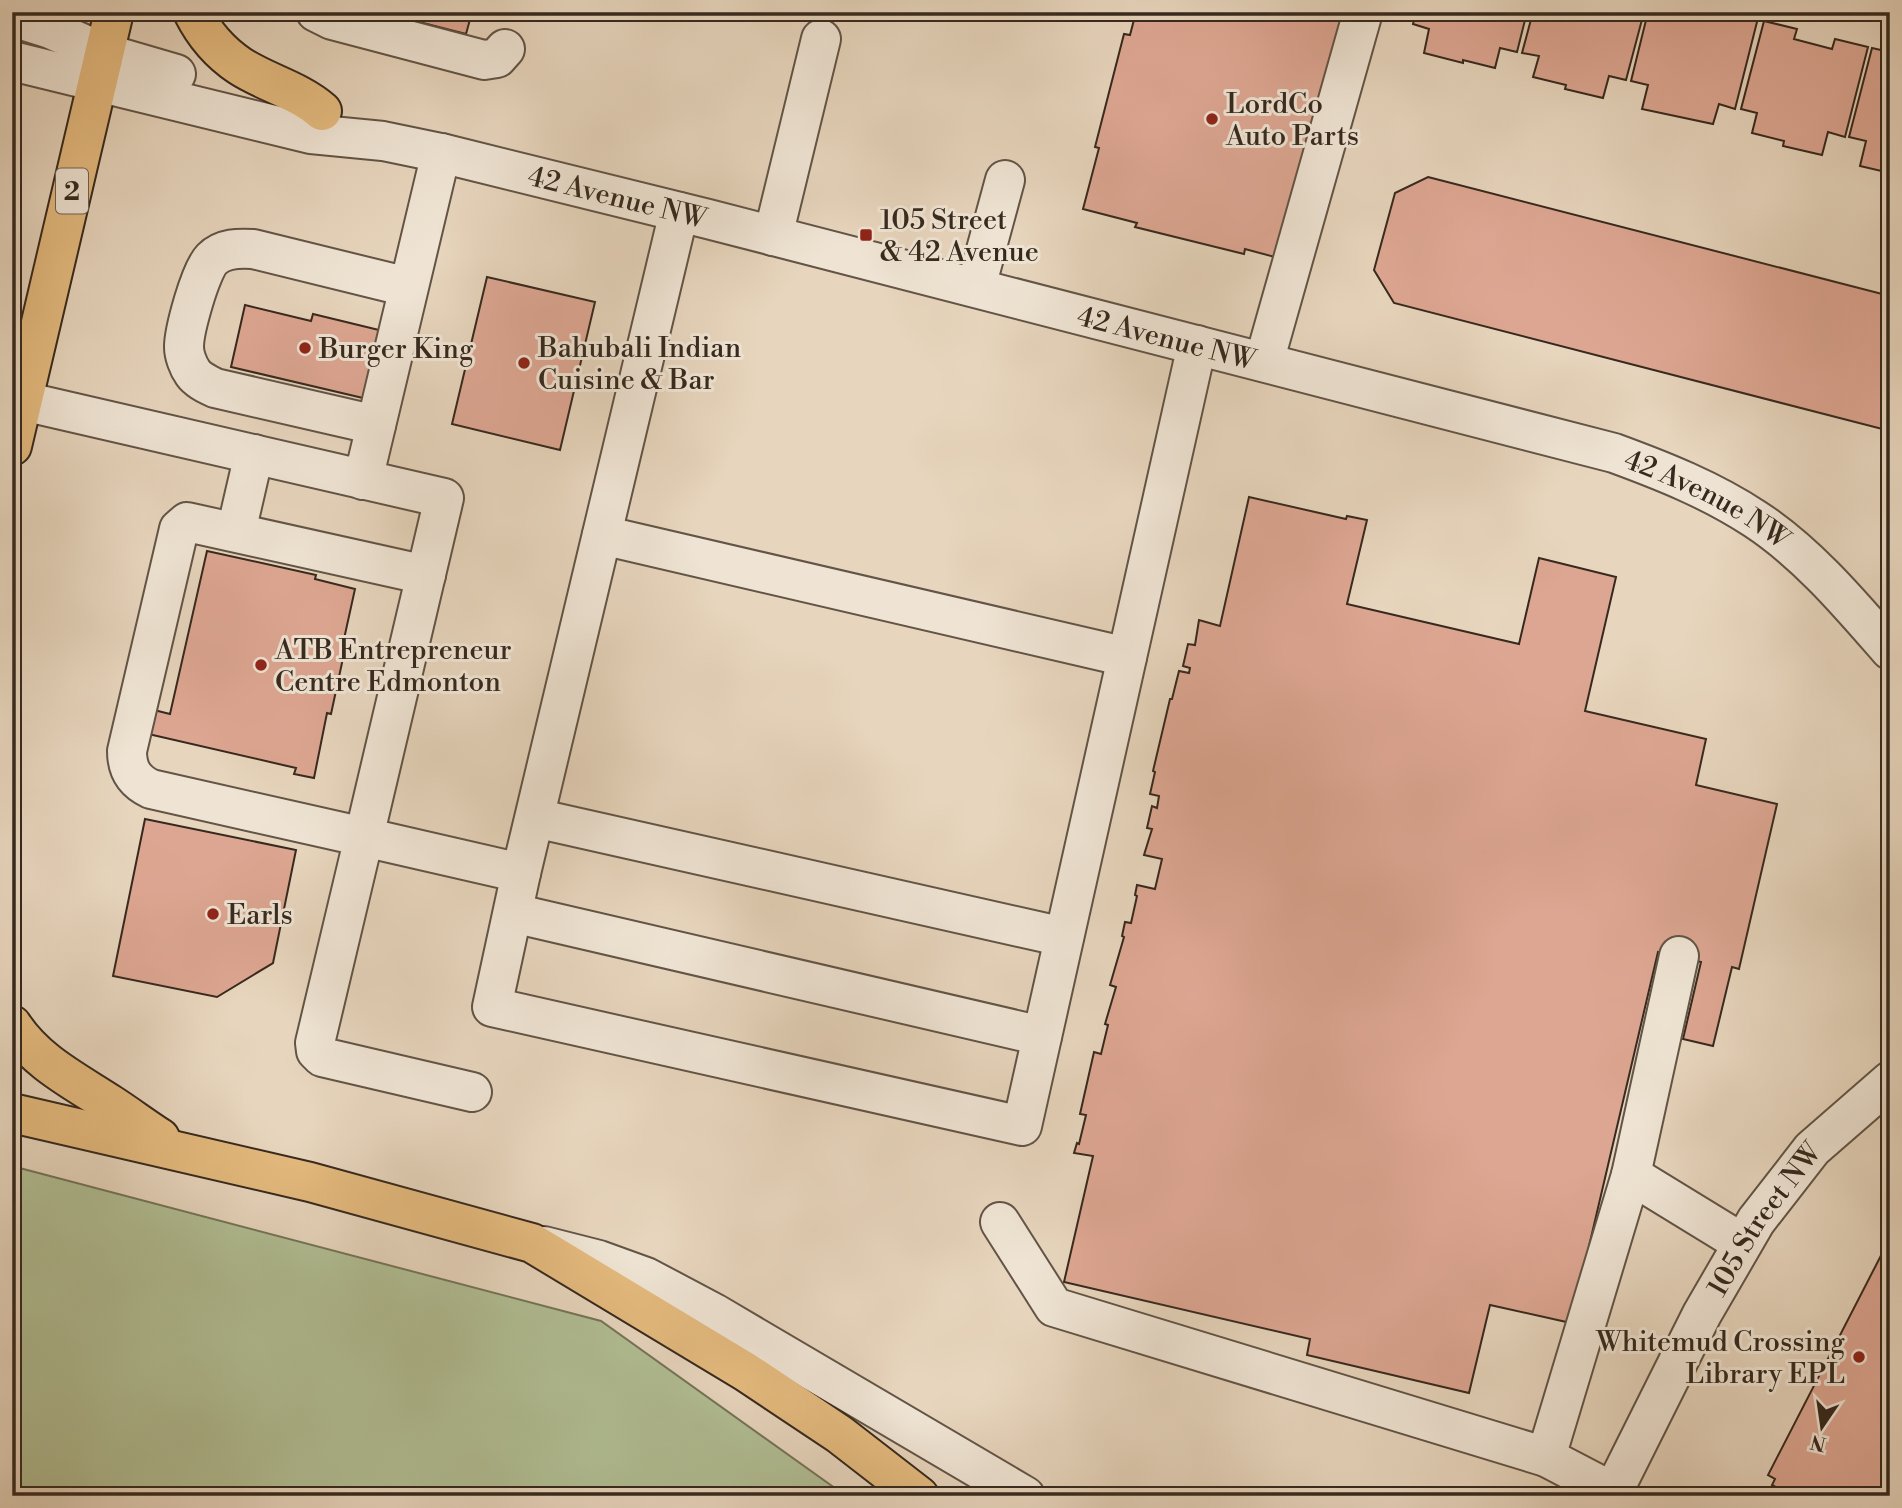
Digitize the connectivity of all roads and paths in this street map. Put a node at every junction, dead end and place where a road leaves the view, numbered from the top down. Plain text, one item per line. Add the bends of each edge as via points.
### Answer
1 (114, 12) edge
2 (193, 12) edge
3 (316, 12) edge
4 (1363, 12) edge
5 (12, 17) edge
6 (821, 39) dead end
7 (505, 49) dead end
8 (12, 61) edge
9 (101, 67) junction
10 (322, 111) junction
11 (383, 141) junction
12 (441, 153) junction
13 (1005, 180) dead end
14 (680, 212) junction
15 (773, 236) junction
16 (408, 287) junction
17 (976, 287) junction
18 (1197, 345) junction
19 (1264, 362) junction
20 (18, 389) edge
21 (376, 425) junction
22 (12, 446) edge
23 (254, 454) junction
24 (363, 480) junction
25 (222, 528) junction
26 (601, 535) junction
27 (426, 575) junction
28 (1890, 650) edge
29 (1127, 657) junction
30 (535, 818) junction
31 (364, 837) junction
32 (522, 873) junction
33 (513, 913) junction
34 (1064, 937) junction
35 (1679, 957) dead end
36 (12, 1025) edge
37 (1042, 1036) junction
38 (1890, 1081) edge
39 (472, 1092) dead end
40 (12, 1113) edge
41 (176, 1150) junction
42 (1631, 1175) junction
43 (1000, 1222) dead end
44 (532, 1243) junction
45 (1742, 1243) junction
46 (1546, 1457) junction
47 (1612, 1494) edge
48 (919, 1496) edge
49 (1025, 1496) edge

1 - 9 highway, 2
2 - 10 highway via 223,54
3 - 7 street via 484,60 497,58
4 - 19 street
5 - 9 street, 42 Avenue NW via 50,29
6 - 15 street
8 - 9 street, 42 Avenue NW
9 - 10 street, 42 Avenue NW via 186,77
9 - 11 street, 42 Avenue NW via 311,134
9 - 20 highway, 2 via 40,329
10 - 11 street, 42 Avenue NW
11 - 12 street, 42 Avenue NW
12 - 14 street, 42 Avenue NW
12 - 16 street
13 - 17 street
14 - 15 street, 42 Avenue NW
14 - 26 street
15 - 17 street, 42 Avenue NW
16 - 21 street
16 - 21 street via 236,248 212,259 199,282 184,346 193,375 215,388
17 - 18 street, 42 Avenue NW
18 - 19 street, 42 Avenue NW
18 - 29 street
19 - 28 street, 42 Avenue NW via 1562,438 1672,474 1757,520 1789,545
20 - 22 highway, 2
20 - 23 street
21 - 24 street
23 - 24 street
23 - 25 street
24 - 27 street via 444,498
25 - 27 street
25 - 31 street via 187,522 179,529 127,751 131,774 151,789
26 - 29 street
26 - 30 street
27 - 31 street
29 - 34 street
30 - 32 street
30 - 34 street
31 - 32 street
31 - 39 street via 316,1051 323,1057
32 - 33 street
33 - 37 street
33 - 37 street via 492,1007 1022,1126
34 - 37 street
35 - 42 street
36 - 41 highway via 38,1056 68,1079
38 - 45 street, 105 Street NW via 1812,1149
40 - 41 highway
41 - 44 highway
42 - 45 street
42 - 46 street
43 - 46 street via 1054,1307
44 - 48 highway via 756,1379 839,1434
44 - 49 street via 646,1277
45 - 47 street, 105 Street NW
46 - 47 street

